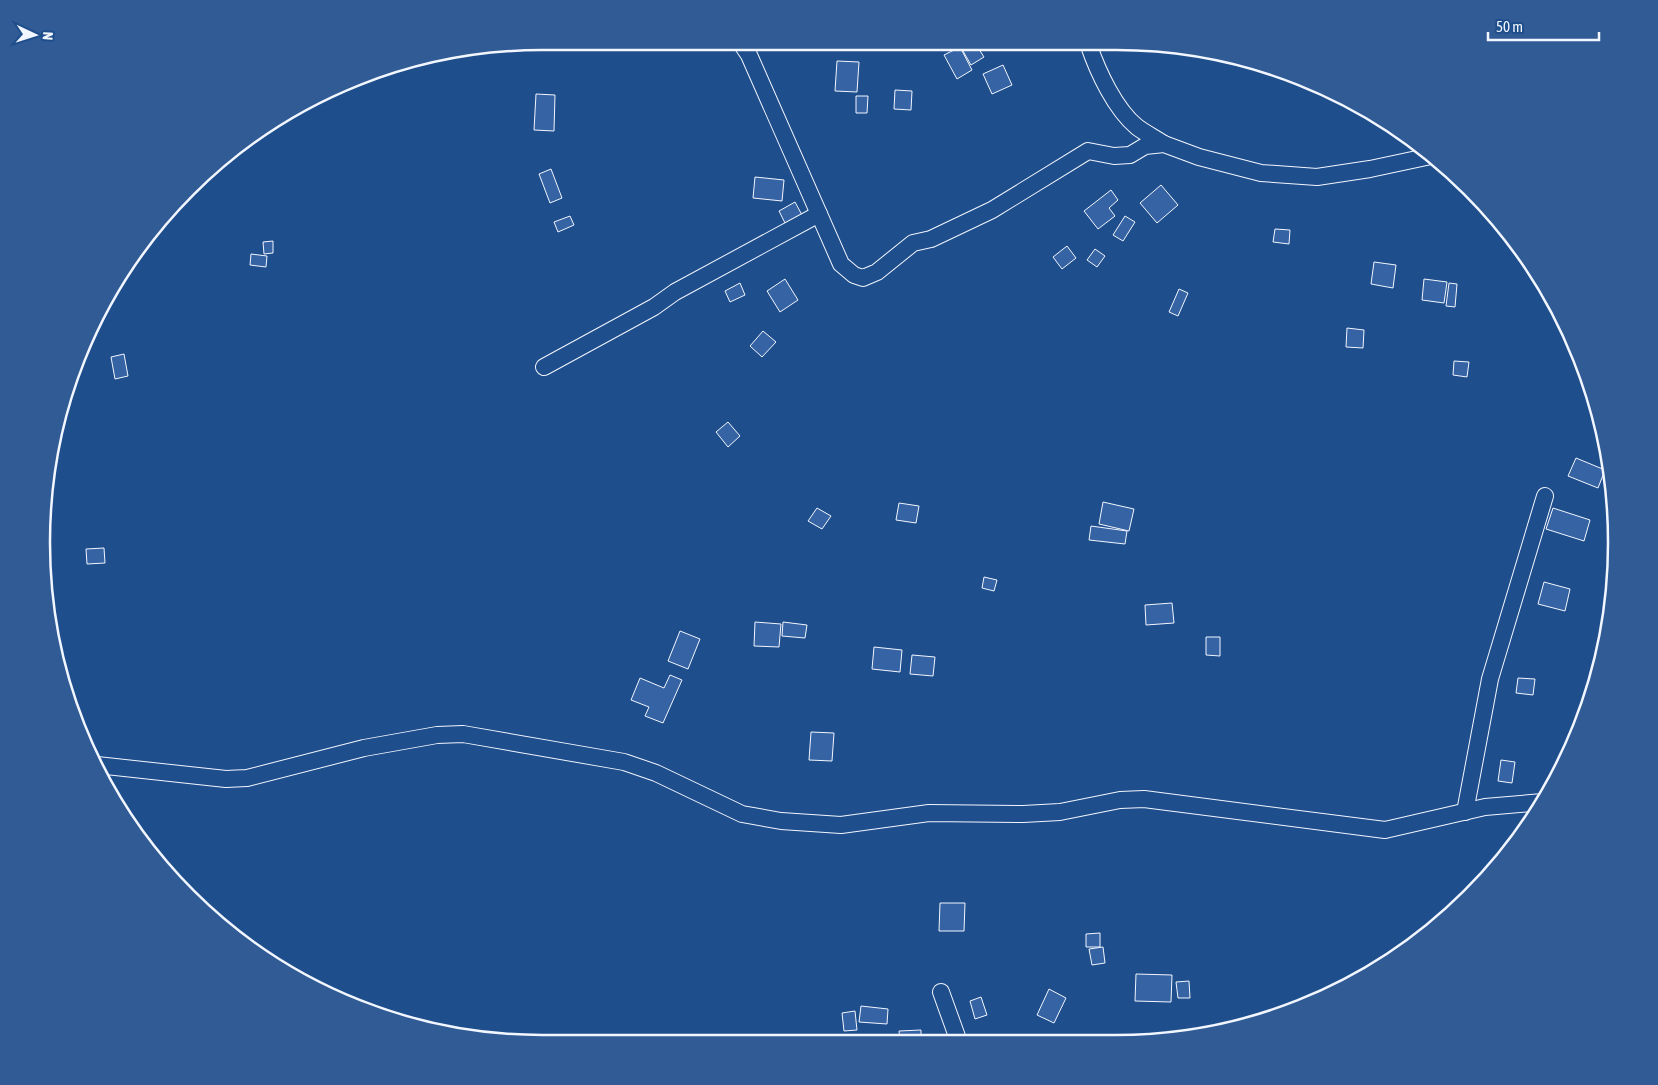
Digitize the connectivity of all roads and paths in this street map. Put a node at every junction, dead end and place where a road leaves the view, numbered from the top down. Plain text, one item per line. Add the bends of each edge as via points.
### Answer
1 (745, 50) edge
2 (1090, 50) edge
3 (1164, 144) junction
4 (1422, 158) edge
5 (819, 214) junction
6 (544, 367) dead end
7 (1545, 496) dead end
8 (104, 766) edge
9 (1533, 803) edge
10 (1465, 812) junction
11 (941, 992) dead end
12 (956, 1035) edge

1 - 5 street
2 - 3 street via 1098,72 1118,104 1136,126
3 - 4 street via 1261,173 1317,176
3 - 5 street via 1145,146 1130,155 1082,153 992,210 931,240 914,244 877,272 863,278 841,264
5 - 6 street
7 - 10 street via 1490,679
8 - 10 street via 226,779 247,778 364,748 437,735 463,734 624,762 656,773 742,814 781,821 841,825 928,813 1060,812 1120,800 1144,799 1385,830
9 - 10 street
11 - 12 street

